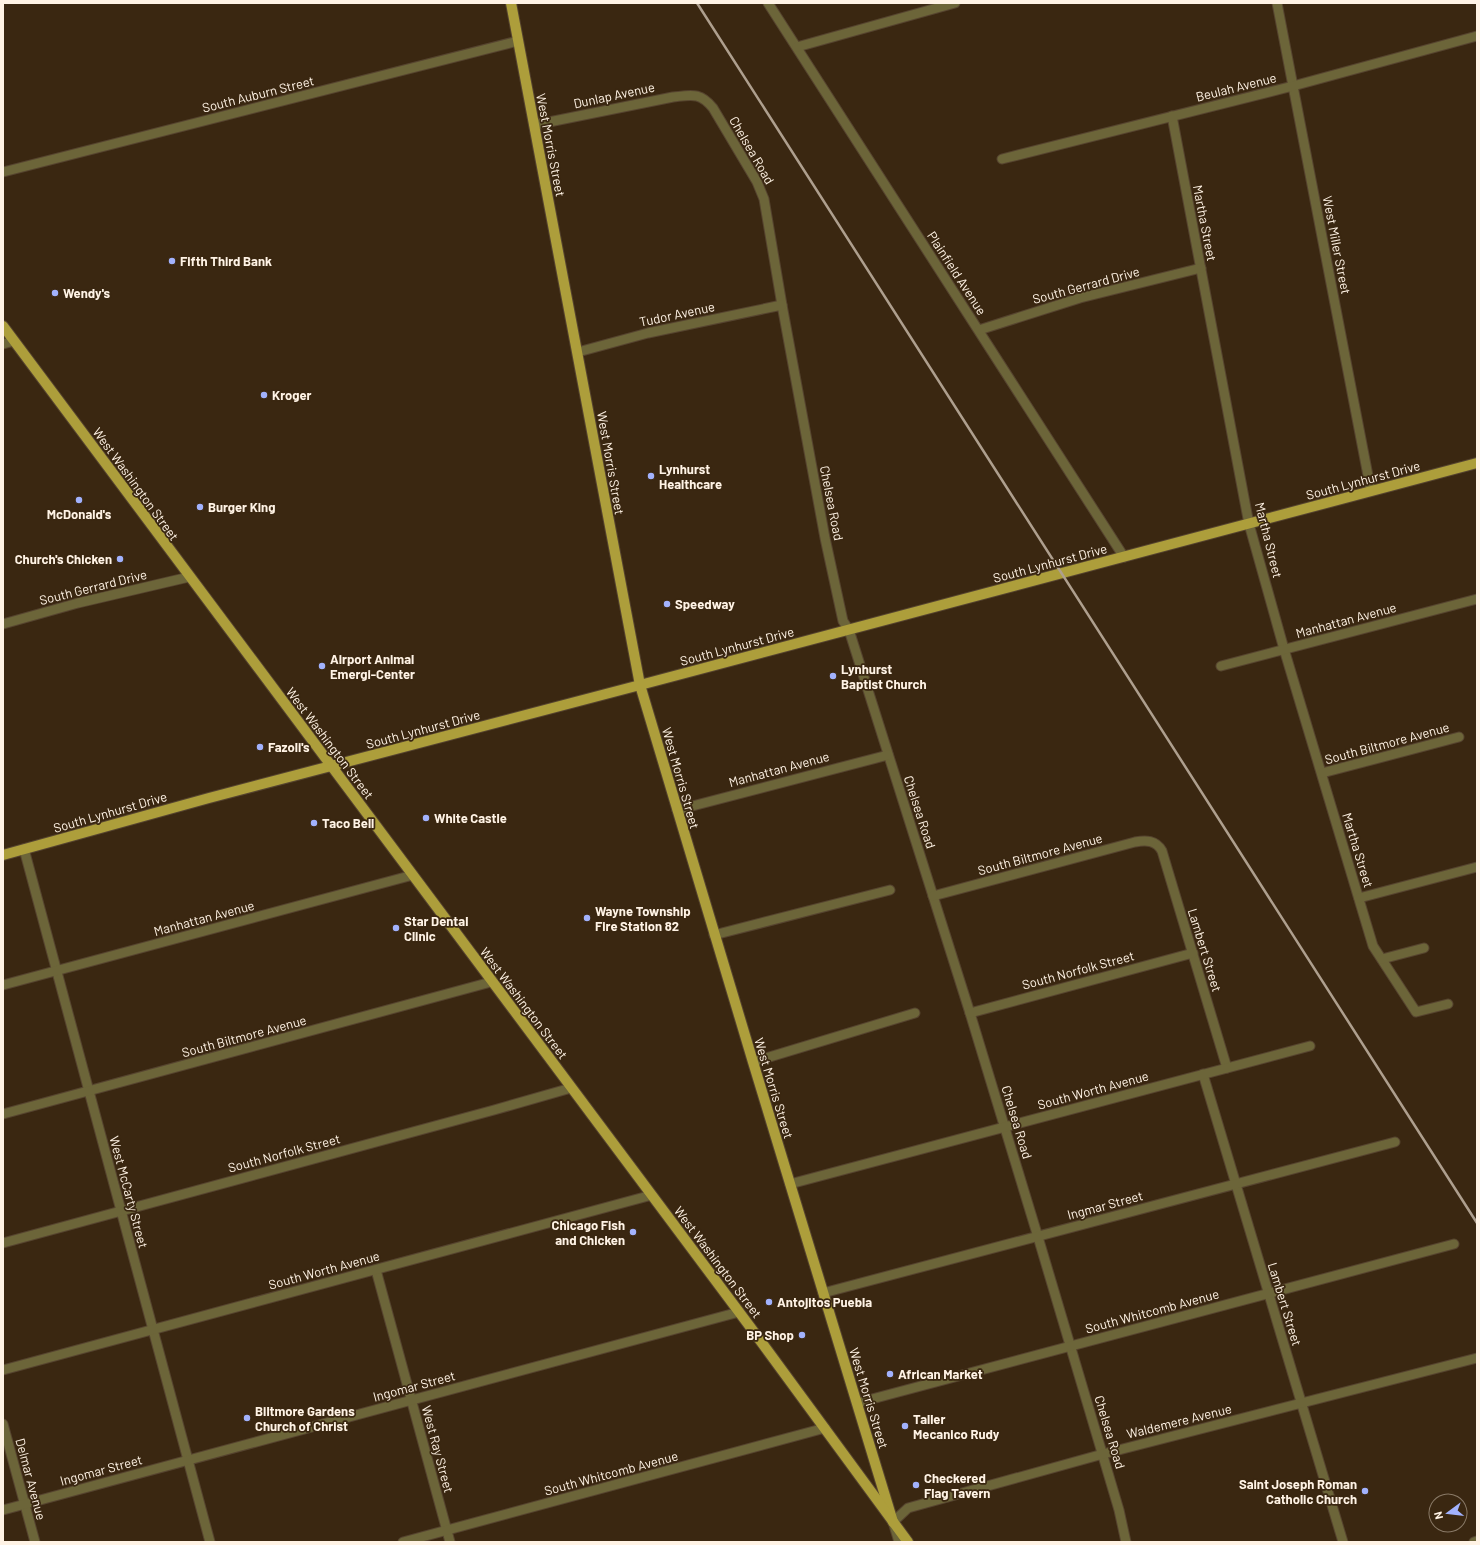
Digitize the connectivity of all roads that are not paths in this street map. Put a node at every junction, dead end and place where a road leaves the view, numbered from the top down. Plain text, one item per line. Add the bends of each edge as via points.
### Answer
1 (511, 3) edge
2 (768, 3) edge
3 (955, 3) edge
4 (1277, 3) edge
5 (1477, 36) edge
6 (518, 41) junction
7 (797, 47) junction
8 (1293, 86) junction
9 (700, 97) joint
10 (1172, 116) junction
11 (534, 125) junction
12 (1002, 160) dead end
13 (3, 172) edge
14 (1201, 268) junction
15 (782, 305) junction
16 (3, 326) edge
17 (979, 330) junction
18 (14, 341) junction
19 (3, 344) edge
20 (578, 352) junction
21 (1477, 463) edge
22 (1371, 491) junction
23 (1249, 524) junction
24 (1124, 556) junction
25 (189, 577) junction
26 (1477, 599) edge
27 (3, 624) edge
28 (849, 630) junction
29 (1284, 649) junction
30 (1221, 666) dead end
31 (640, 685) junction
32 (1459, 737) dead end
33 (888, 755) junction
34 (330, 766) junction
35 (1322, 773) junction
36 (677, 810) junction
37 (1154, 843) joint
38 (24, 849) junction
39 (3, 855) edge
40 (1477, 867) edge
41 (413, 876) junction
42 (890, 890) dead end
43 (933, 896) junction
44 (1359, 898) junction
45 (714, 935) junction
46 (1424, 948) dead end
47 (1193, 953) junction
48 (1382, 959) junction
49 (56, 971) junction
50 (491, 982) junction
51 (3, 985) edge
52 (1448, 1004) dead end
53 (915, 1013) dead end
54 (970, 1013) junction
55 (1310, 1046) dead end
56 (752, 1062) junction
57 (1226, 1068) junction
58 (1203, 1074) junction
59 (571, 1088) junction
60 (89, 1091) junction
61 (3, 1114) edge
62 (1004, 1127) junction
63 (1395, 1142) dead end
64 (790, 1184) junction
65 (1236, 1184) junction
66 (652, 1195) junction
67 (121, 1211) junction
68 (1038, 1237) junction
69 (3, 1242) edge
70 (1454, 1244) dead end
71 (376, 1270) junction
72 (823, 1293) junction
73 (1268, 1294) junction
74 (739, 1312) junction
75 (153, 1330) junction
76 (1071, 1345) junction
77 (1477, 1358) edge
78 (3, 1370) edge
79 (411, 1401) junction
80 (1301, 1403) junction
81 (857, 1404) junction
82 (3, 1424) edge
83 (824, 1428) junction
84 (1103, 1454) junction
85 (188, 1460) junction
86 (24, 1504) junction
87 (3, 1510) edge
88 (893, 1522) junction
89 (447, 1530) junction
90 (1477, 1541) edge
91 (35, 1542) edge
92 (210, 1542) edge
93 (403, 1542) edge
94 (450, 1542) edge
95 (899, 1542) edge
96 (908, 1542) edge
97 (1126, 1542) edge
98 (1343, 1542) edge
99 (1474, 1542) edge

1 - 6 main road, West Morris Street
2 - 7 street, Plainfield Avenue
3 - 7 street
4 - 8 street, West Miller Street
5 - 8 street, Beulah Avenue
6 - 11 main road, West Morris Street
6 - 13 street, South Auburn Street
7 - 17 street, Plainfield Avenue
8 - 10 street, Beulah Avenue
8 - 22 street, West Miller Street
9 - 11 street, Dunlap Avenue via 673,96
9 - 15 street, Chelsea Road via 713,108 762,190
10 - 12 street, Beulah Avenue
10 - 14 street, Martha Street
11 - 20 main road, West Morris Street
14 - 17 street, South Gerrard Drive via 1080,298
14 - 23 street, Martha Street
15 - 20 street, Tudor Avenue via 648,333
15 - 28 street, Chelsea Road via 833,580 843,621
16 - 18 main road, West Washington Street
17 - 24 street, Plainfield Avenue
18 - 19 street
18 - 25 main road, West Washington Street
20 - 31 main road, West Morris Street
21 - 22 main road, South Lynhurst Drive
22 - 23 main road, South Lynhurst Drive
23 - 24 main road, South Lynhurst Drive
23 - 29 street, Martha Street
24 - 28 main road, South Lynhurst Drive
25 - 27 street, South Gerrard Drive
25 - 34 main road, West Washington Street
26 - 29 street, Manhattan Avenue
28 - 31 main road, South Lynhurst Drive
28 - 33 street, Chelsea Road
29 - 30 street, Manhattan Avenue
29 - 35 street, Martha Street
31 - 34 main road, South Lynhurst Drive
31 - 36 main road, West Morris Street
32 - 35 street, South Biltmore Avenue
33 - 36 street, Manhattan Avenue
33 - 43 street, Chelsea Road
34 - 38 main road, South Lynhurst Drive
34 - 41 main road, West Washington Street
35 - 44 street, Martha Street
36 - 45 main road, West Morris Street
37 - 43 street, South Biltmore Avenue via 1146,840 1135,842
37 - 47 street, Lambert Street via 1162,850
38 - 39 main road, South Lynhurst Drive
38 - 49 street, West McCarty Street
40 - 44 street
41 - 49 street, Manhattan Avenue
41 - 50 main road, West Washington Street
42 - 45 street
43 - 54 street, Chelsea Road
44 - 48 street, Martha Street via 1373,946
45 - 56 main road, West Morris Street
46 - 48 street
47 - 54 street, South Norfolk Street
47 - 57 street, Lambert Street
48 - 52 street via 1416,1012
49 - 51 street, Manhattan Avenue
49 - 60 street, West McCarty Street
50 - 59 main road, West Washington Street
50 - 60 street, South Biltmore Avenue
53 - 56 street
54 - 62 street, Chelsea Road
55 - 57 street, South Worth Avenue
56 - 64 main road, West Morris Street
57 - 58 street, South Worth Avenue
58 - 62 street, South Worth Avenue
58 - 65 street, Lambert Street
59 - 66 main road, West Washington Street
59 - 67 street, South Norfolk Street
60 - 61 street, South Biltmore Avenue
60 - 67 street, West McCarty Street
62 - 64 street, South Worth Avenue
62 - 68 street, Chelsea Road
63 - 65 street, Ingmar Street
64 - 72 main road, West Morris Street
65 - 68 street, Ingmar Street
65 - 73 street, Lambert Street
66 - 71 street, South Worth Avenue
66 - 74 main road, West Washington Street
67 - 69 street, South Norfolk Street
67 - 75 street, West McCarty Street
68 - 72 street, Ingmar Street
68 - 76 street, Chelsea Road
70 - 73 street, South Whitcomb Avenue
71 - 75 street, South Worth Avenue
71 - 79 street, West Ray Street
72 - 81 main road, West Morris Street
73 - 76 street, South Whitcomb Avenue
73 - 80 street, Lambert Street
74 - 79 street, Ingomar Street
74 - 83 main road, West Washington Street
75 - 78 street, South Worth Avenue
75 - 85 street, West McCarty Street
76 - 81 street, South Whitcomb Avenue
76 - 84 street, Chelsea Road
77 - 80 street, Waldemere Avenue
79 - 85 street, Ingomar Street
79 - 89 street, West Ray Street
80 - 84 street, Waldemere Avenue
80 - 98 street, Lambert Street
81 - 88 main road, West Morris Street
82 - 86 street, Delmar Avenue
83 - 88 main road, West Washington Street
83 - 89 street, South Whitcomb Avenue
84 - 88 street, Waldemere Avenue via 908,1508
84 - 97 street, Chelsea Road
85 - 86 street, Ingomar Street
85 - 92 street, West McCarty Street
86 - 87 street, Ingomar Street
86 - 91 street, Delmar Avenue
88 - 95 street, West Morris Street
88 - 96 main road, West Washington Street
89 - 93 street, South Whitcomb Avenue
89 - 94 street, West Ray Street
90 - 99 street

